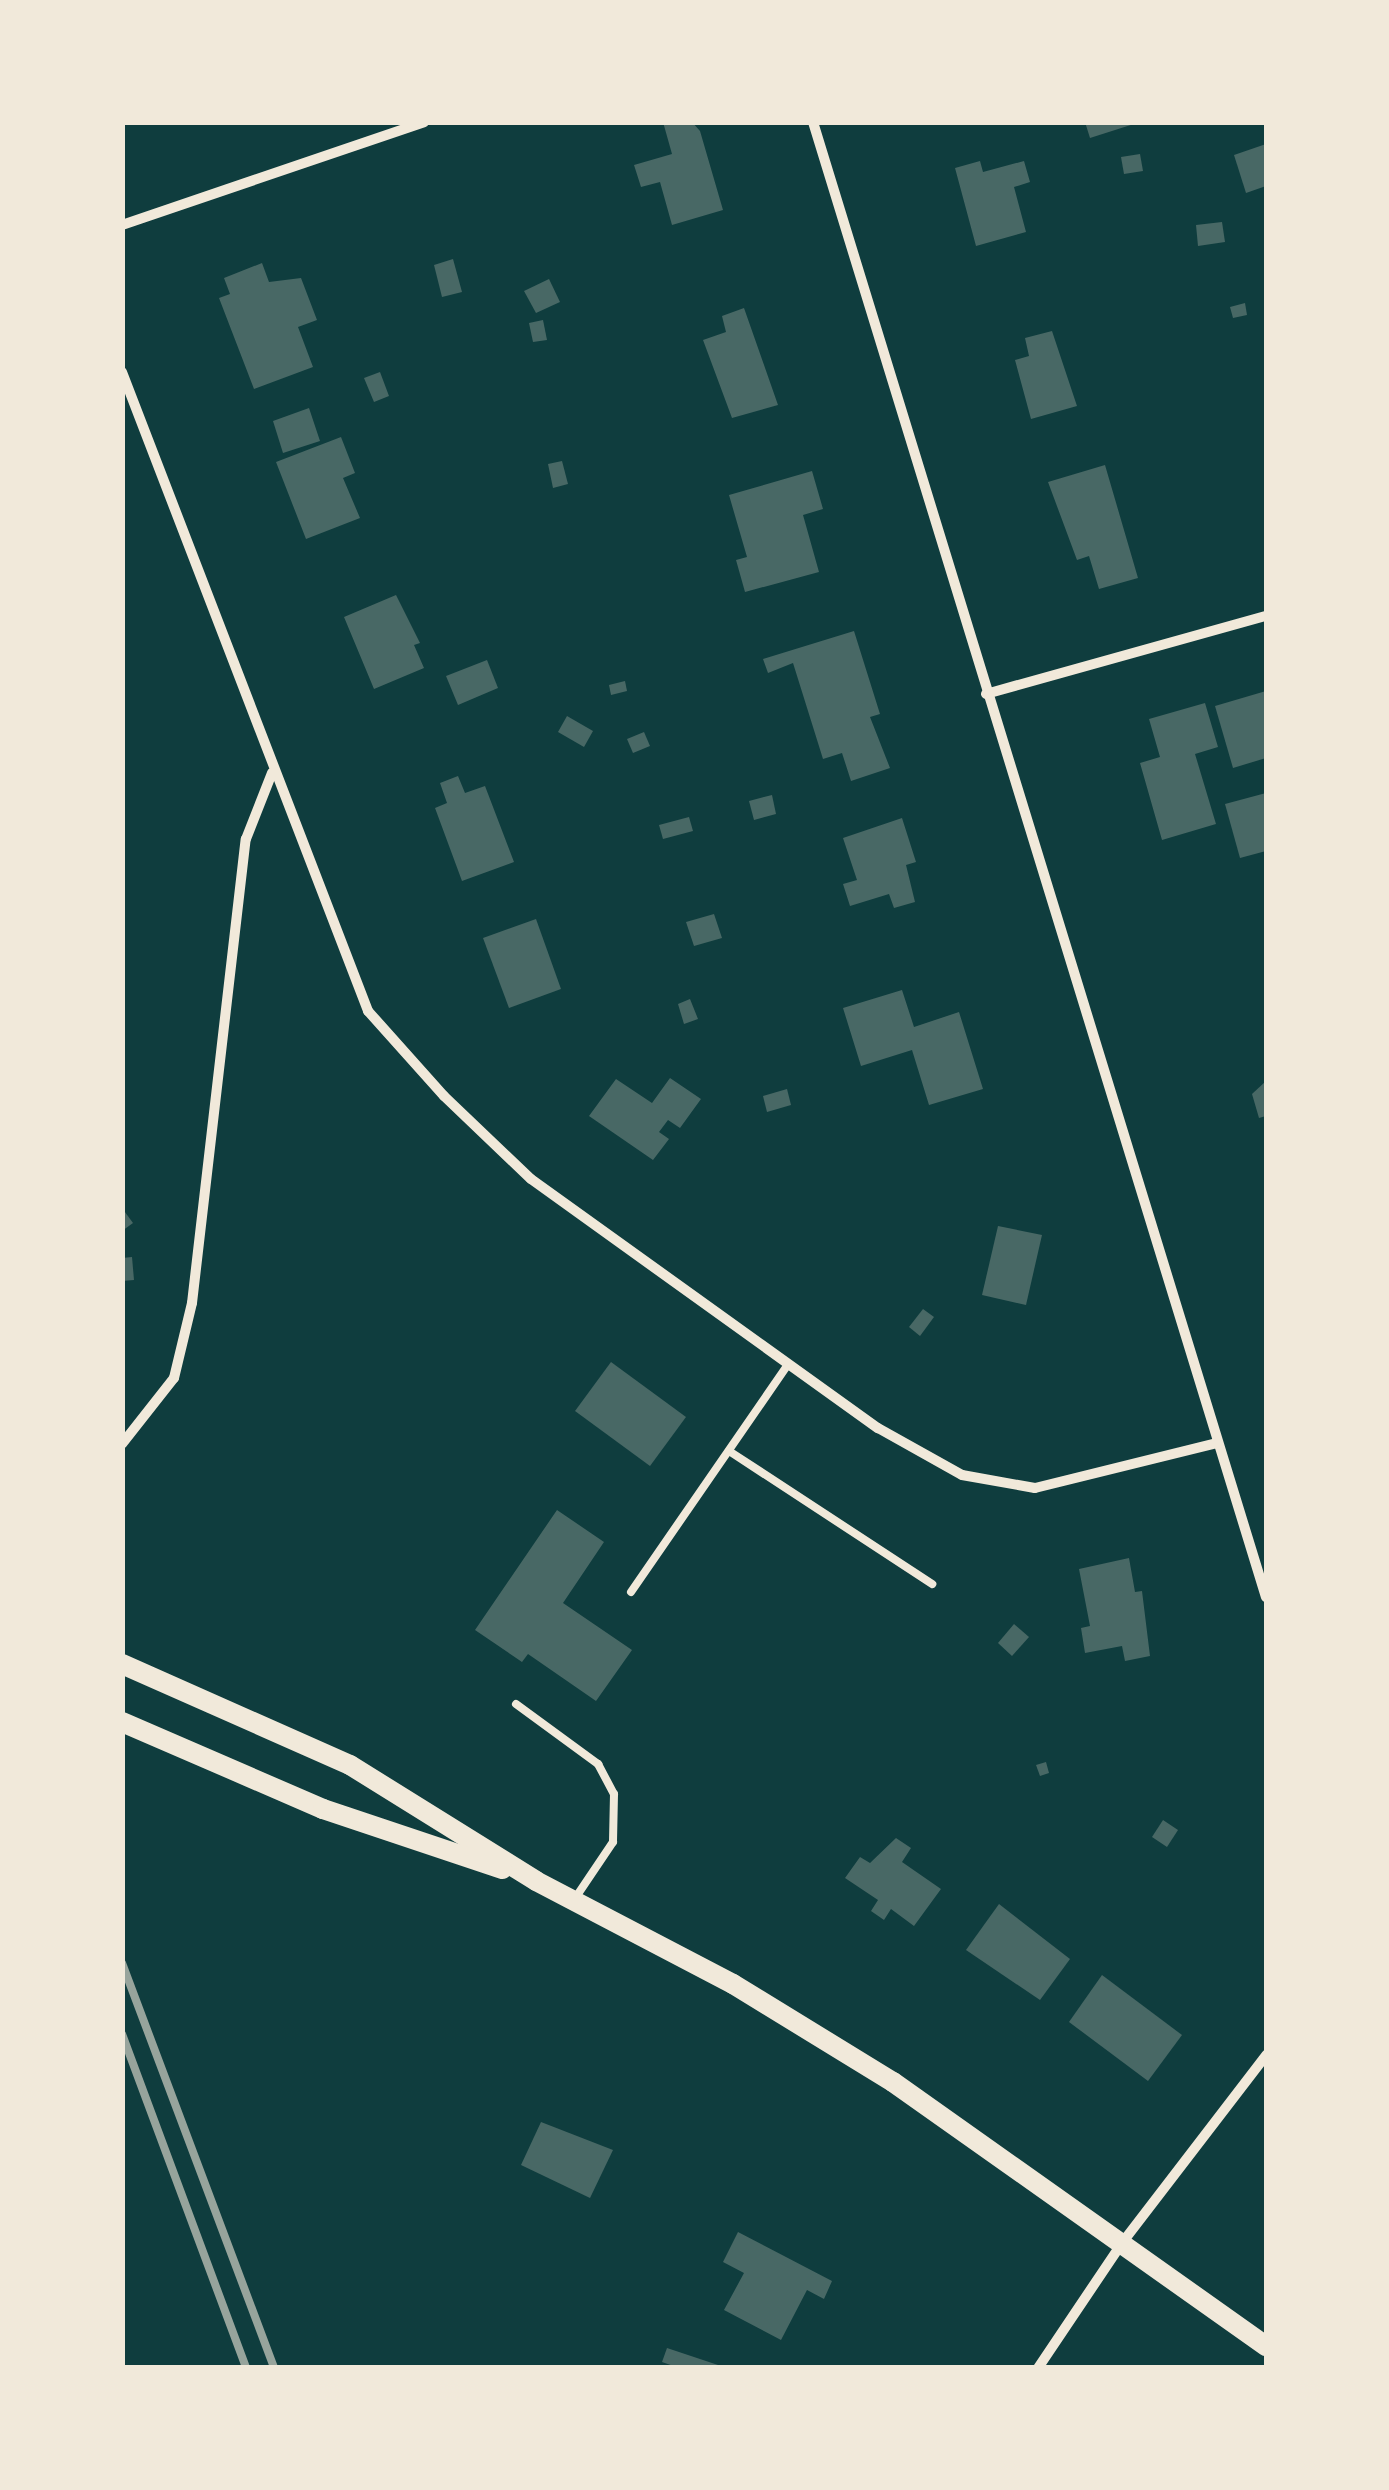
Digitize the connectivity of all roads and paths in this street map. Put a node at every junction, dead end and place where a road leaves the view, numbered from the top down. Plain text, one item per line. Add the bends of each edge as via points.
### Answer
1 (424, 122) edge
2 (813, 122) edge
3 (122, 225) edge
4 (122, 372) edge
5 (1266, 616) edge
6 (986, 694) junction
7 (272, 772) junction
8 (788, 1364) junction
9 (122, 1444) edge
10 (1217, 1444) junction
11 (729, 1450) junction
12 (932, 1584) dead end
13 (632, 1592) dead end
14 (1266, 1597) edge
15 (122, 1664) edge
16 (516, 1704) dead end
17 (122, 1722) edge
18 (536, 1881) junction
19 (574, 1900) junction
20 (1266, 2055) edge
21 (1122, 2243) junction
22 (1266, 2346) edge
23 (1038, 2368) edge

1 - 3 street
2 - 6 street
4 - 7 street
5 - 6 street
6 - 10 street
7 - 8 street via 368,1012 531,1179
7 - 9 street via 246,839 192,1303 174,1378
8 - 10 street via 878,1428 962,1475 1035,1488
8 - 11 lane
10 - 14 street
11 - 12 lane
11 - 13 lane
15 - 18 main road via 350,1765
16 - 19 lane via 598,1764 614,1794 613,1842
17 - 18 main road via 322,1809
18 - 19 main road
19 - 21 main road via 842,2050
20 - 21 street
21 - 22 main road
21 - 23 street

